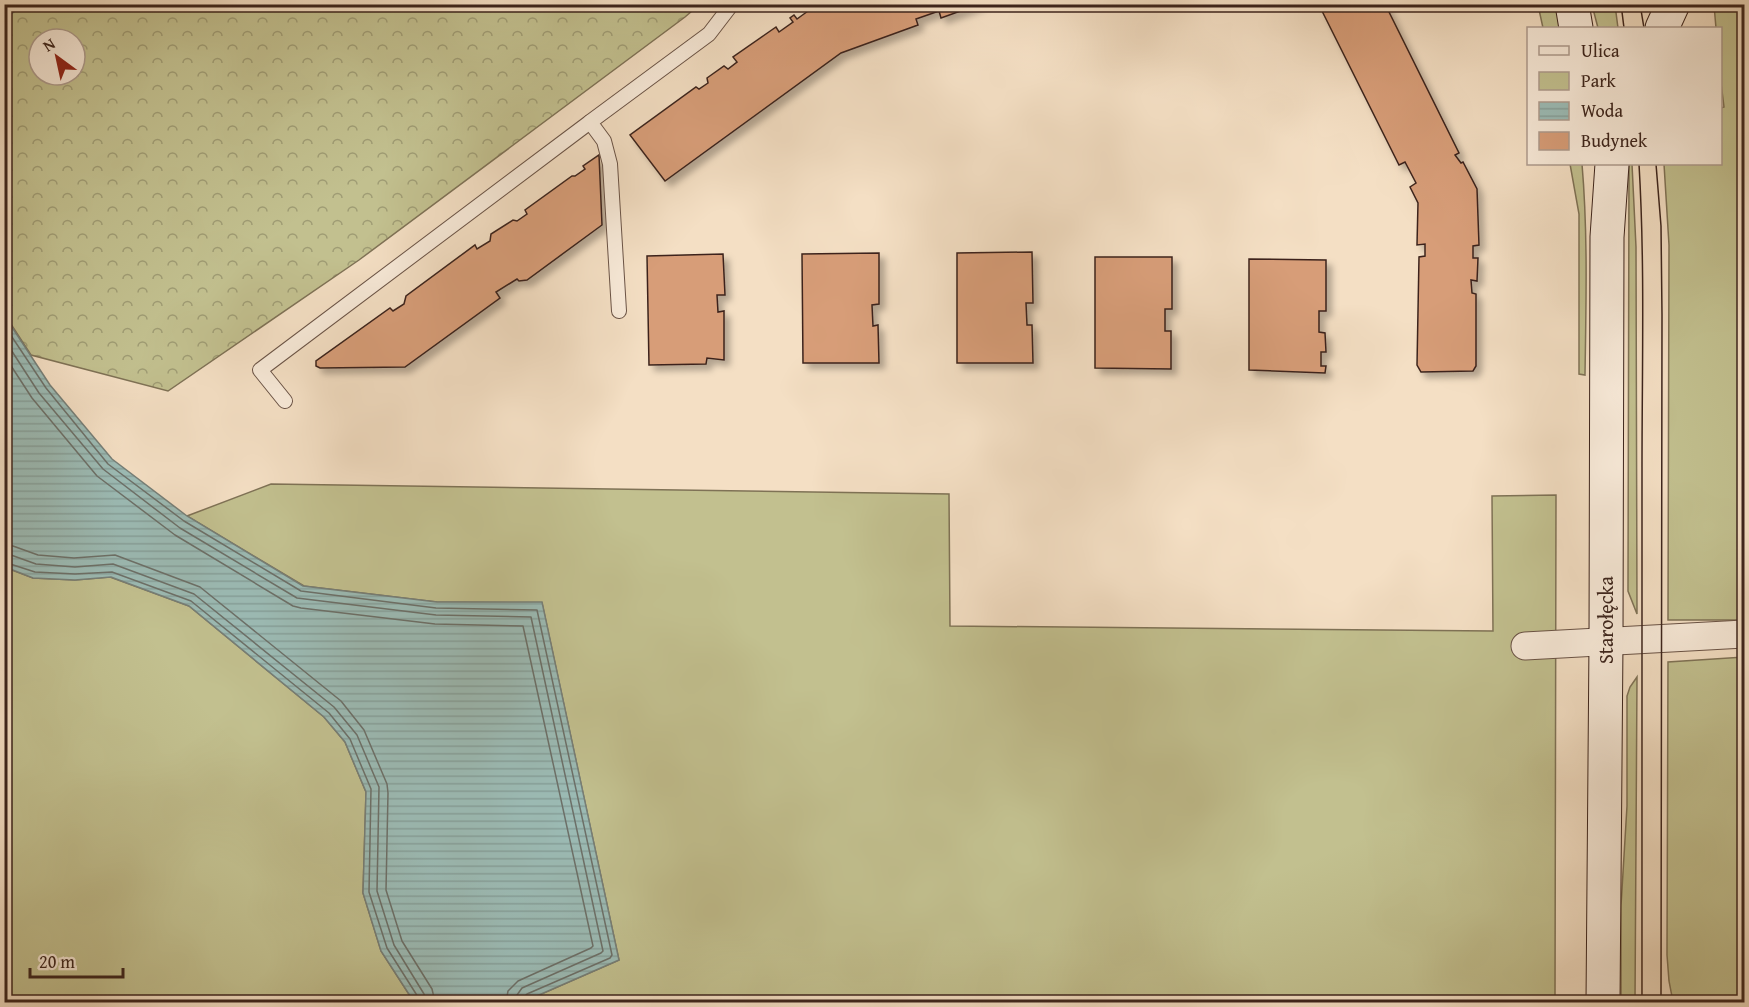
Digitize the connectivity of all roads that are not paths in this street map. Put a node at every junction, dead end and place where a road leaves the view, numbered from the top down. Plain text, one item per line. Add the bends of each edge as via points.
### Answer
1 (732, 4) edge
2 (1572, 4) edge
3 (1673, 4) edge
4 (1576, 27) edge
5 (1662, 27) edge
6 (590, 122) junction
7 (1596, 165) edge
8 (1612, 165) edge
9 (1607, 237) junction
10 (619, 311) dead end
11 (285, 401) dead end
12 (1744, 634) edge
13 (1606, 642) junction
14 (1525, 646) dead end
15 (1603, 1002) edge

1 - 6 lane via 709,34
2 - 4 street
3 - 5 street
6 - 10 lane via 604,141 610,164
6 - 11 lane via 260,370
7 - 9 street, Starołęcka
8 - 9 street, Starołęcka
9 - 13 street, Starołęcka
12 - 13 street
13 - 14 street
13 - 15 street, Starołęcka

